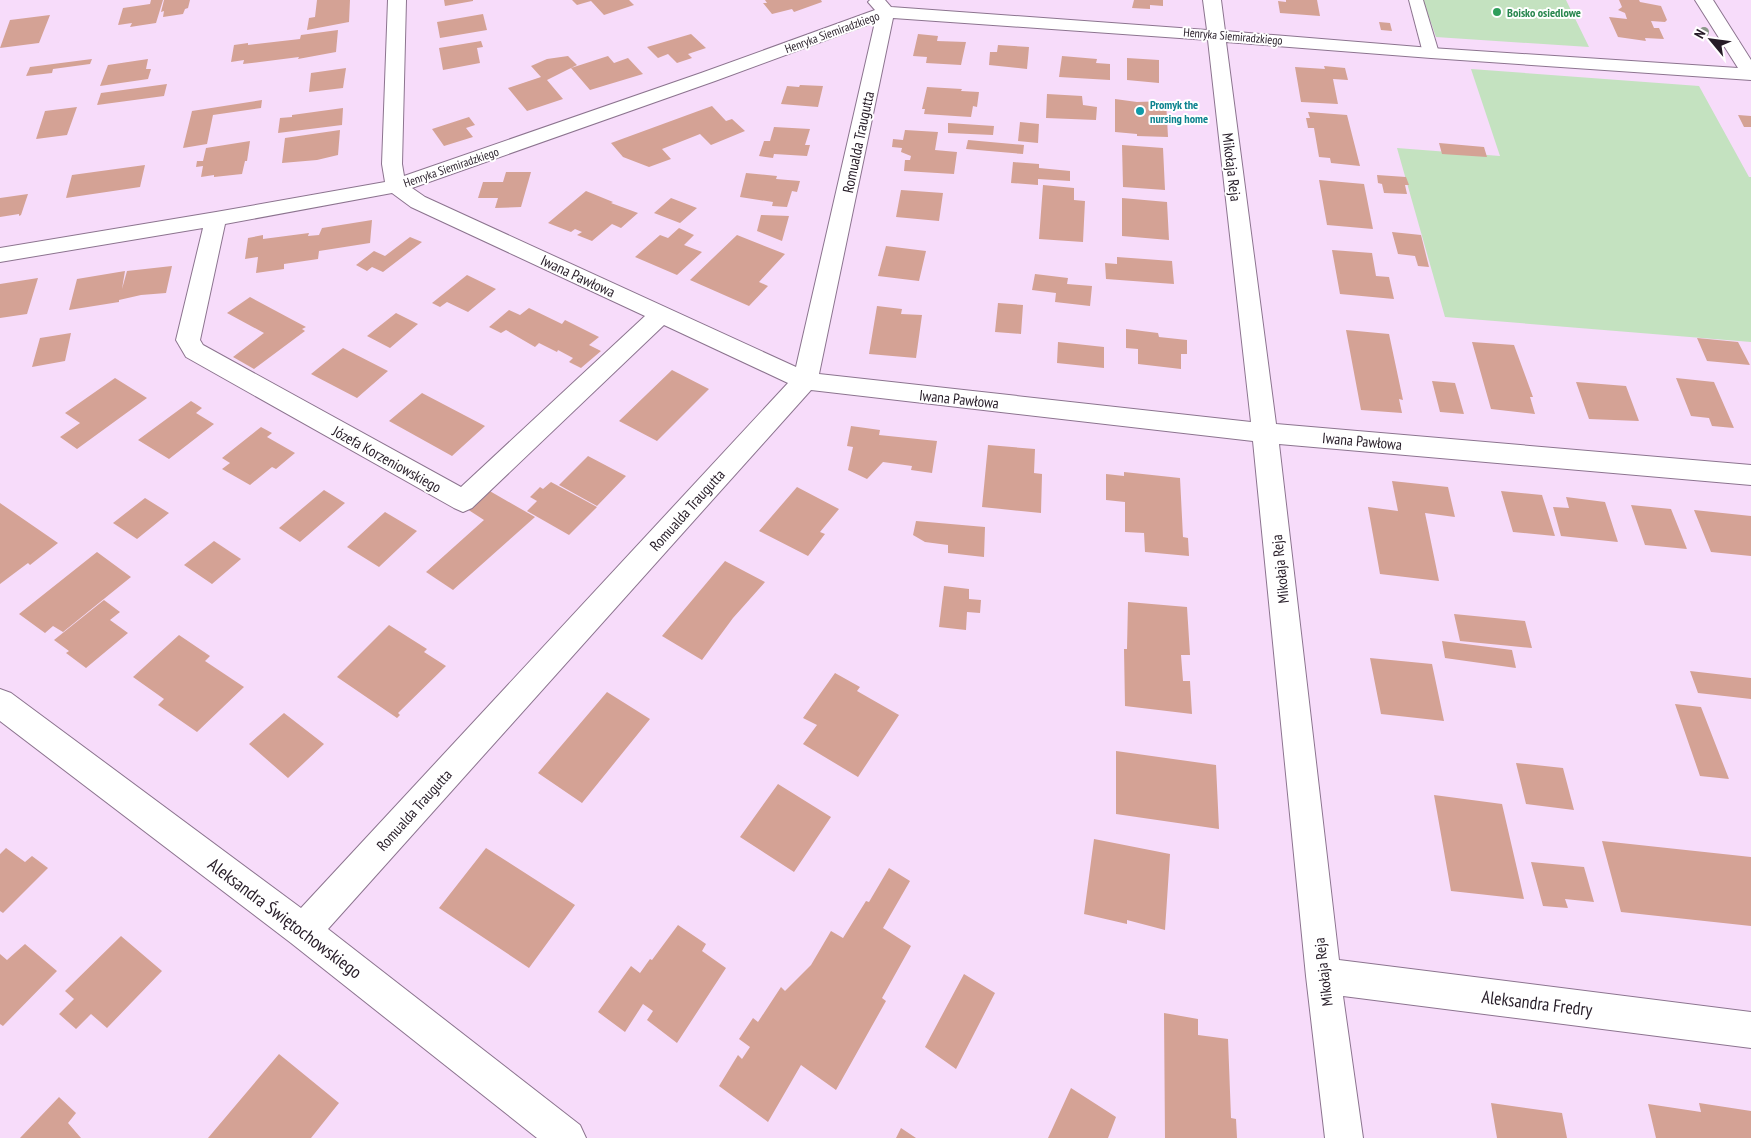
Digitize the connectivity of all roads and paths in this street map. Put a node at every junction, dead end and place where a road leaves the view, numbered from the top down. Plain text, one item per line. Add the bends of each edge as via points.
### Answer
1 (397, 0) edge
2 (1212, 0) edge
3 (1416, 0) edge
4 (1704, 0) edge
5 (881, 6) edge
6 (1216, 35) junction
7 (1431, 53) junction
8 (1751, 74) edge
9 (396, 186) junction
10 (216, 220) junction
11 (0, 254) edge
12 (661, 315) junction
13 (805, 381) junction
14 (1265, 433) junction
15 (1751, 475) edge
16 (0, 703) edge
17 (303, 931) junction
18 (1323, 976) junction
19 (1751, 1030) edge
20 (567, 1138) edge
21 (1344, 1138) edge

1 - 9 street via 392,164
2 - 6 street, Mikołaja Reja
3 - 7 lane
4 - 8 street
5 - 6 street, Henryka Siemiradzkiego
5 - 9 street, Henryka Siemiradzkiego via 700,80
5 - 13 street, Romualda Traugutta
6 - 7 street, Henryka Siemiradzkiego
6 - 14 street, Mikołaja Reja
7 - 8 street, Henryka Siemiradzkiego
9 - 10 street, Henryka Siemiradzkiego
9 - 12 street, Iwana Pawłowa via 418,202
10 - 11 street, Henryka Siemiradzkiego
10 - 12 street, Józefa Korzeniowskiego via 188,340 194,351 463,501
12 - 13 street, Iwana Pawłowa
13 - 14 street, Iwana Pawłowa
13 - 17 street, Romualda Traugutta
14 - 15 street, Iwana Pawłowa
14 - 18 street, Mikołaja Reja
16 - 17 street, Aleksandra Świętochowskiego
17 - 20 street, Aleksandra Świętochowskiego
18 - 19 street, Aleksandra Fredry
18 - 21 street, Mikołaja Reja

